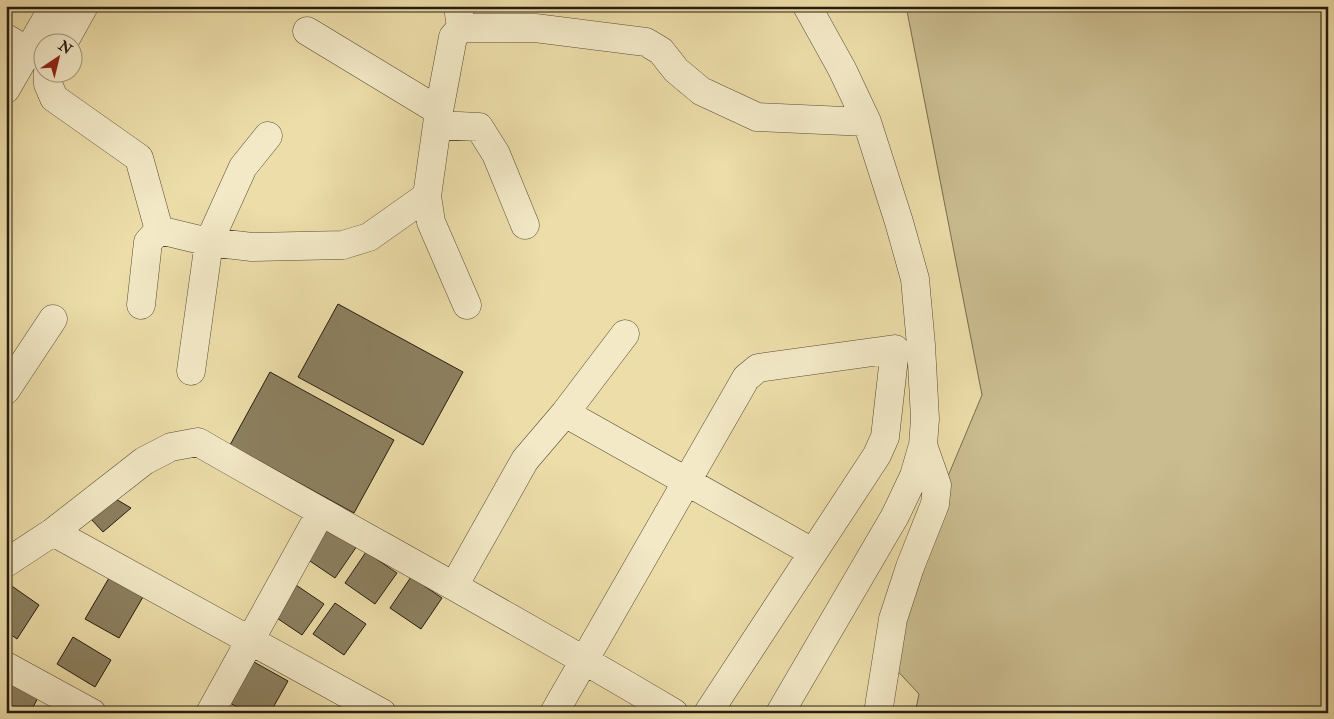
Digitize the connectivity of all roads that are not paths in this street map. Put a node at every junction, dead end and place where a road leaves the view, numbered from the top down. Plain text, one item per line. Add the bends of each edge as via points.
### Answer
1 (54, 6) edge
2 (84, 6) edge
3 (806, 6) edge
4 (460, 17) edge
5 (536, 17) edge
6 (307, 31) dead end
7 (70, 32) edge
8 (17, 44) edge
9 (48, 82) edge
10 (6, 89) edge
11 (438, 118) junction
12 (867, 122) junction
13 (268, 136) dead end
14 (426, 196) junction
15 (525, 225) dead end
16 (159, 230) junction
17 (209, 242) junction
18 (141, 305) dead end
19 (467, 305) dead end
20 (53, 319) dead end
21 (625, 334) dead end
22 (908, 347) junction
23 (191, 370) dead end
24 (6, 390) edge
25 (565, 413) junction
26 (923, 445) junction
27 (686, 481) junction
28 (321, 512) junction
29 (53, 532) junction
30 (812, 552) junction
31 (6, 563) edge
32 (454, 586) junction
33 (250, 640) junction
34 (584, 659) junction
35 (6, 666) edge
36 (92, 713) edge
37 (210, 713) edge
38 (382, 713) edge
39 (554, 713) edge
40 (674, 713) edge
41 (708, 713) edge
42 (780, 713) edge
43 (878, 713) edge

1 - 8 street
2 - 7 street
3 - 12 street via 842,69
4 - 5 street
4 - 11 street
5 - 12 street via 646,42 661,51 676,70 701,91 757,117
6 - 11 street
8 - 10 street
9 - 16 street via 54,98 140,158
11 - 14 street
11 - 15 street via 479,128 496,154
12 - 22 street via 915,279
13 - 17 street via 243,166
14 - 17 street via 368,237 343,245 252,247
14 - 19 street via 431,222
16 - 17 street
16 - 18 street via 148,242
17 - 23 street
20 - 24 street
21 - 25 street
22 - 26 street via 925,419
22 - 27 street via 758,368 746,378
22 - 30 street via 878,455
25 - 27 street
25 - 32 street via 524,460
26 - 42 street via 914,476 895,516
26 - 43 street via 937,485 935,504 893,619
27 - 30 street
27 - 34 street
28 - 29 street via 198,442 171,448 144,461
28 - 32 street
28 - 33 street
29 - 31 street
29 - 33 street
30 - 41 street
32 - 34 street
33 - 37 street
33 - 38 street
34 - 39 street
34 - 40 street
35 - 36 street

